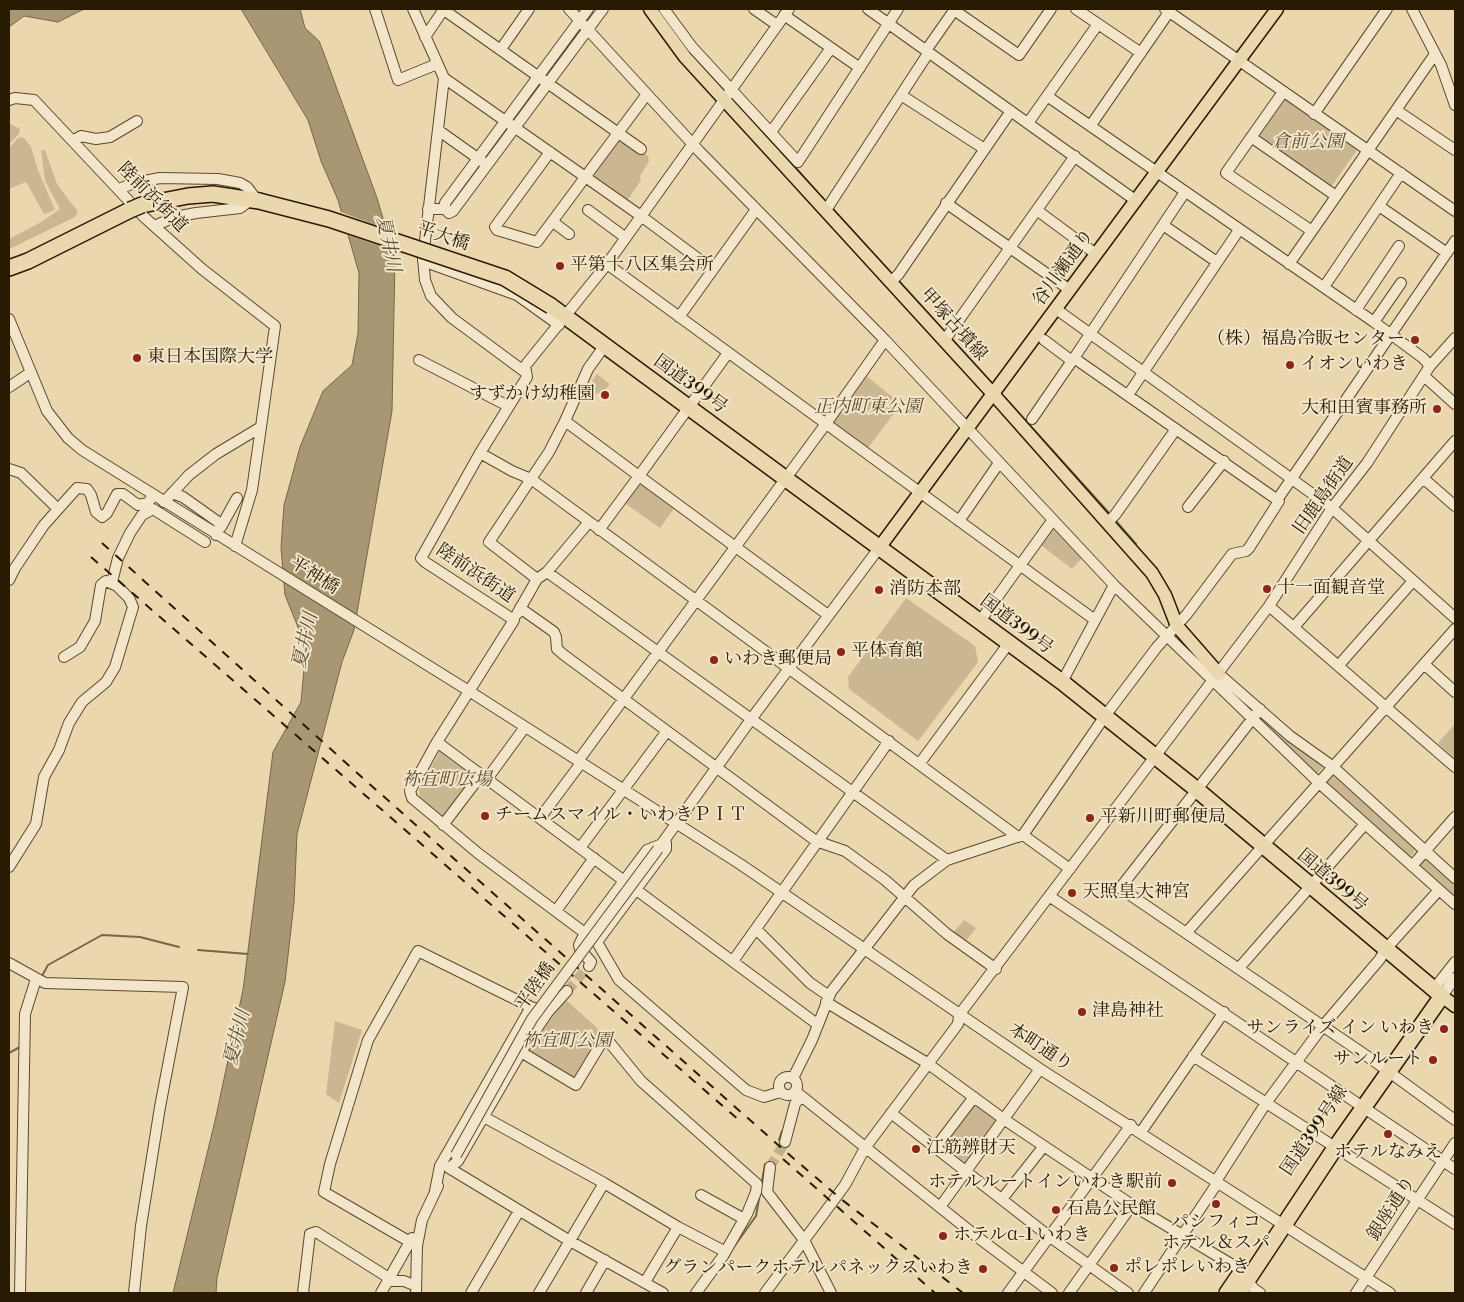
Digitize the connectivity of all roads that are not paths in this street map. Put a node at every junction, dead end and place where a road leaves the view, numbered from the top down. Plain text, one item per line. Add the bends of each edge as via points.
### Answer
1 (375, 9) edge
2 (413, 9) edge
3 (444, 9) edge
4 (569, 9) edge
5 (588, 9) edge
6 (603, 9) edge
7 (650, 9) edge
8 (664, 9) edge
9 (754, 9) edge
10 (869, 9) edge
11 (898, 9) edge
12 (955, 9) edge
13 (1051, 9) edge
14 (1076, 9) edge
15 (1276, 9) edge
16 (1387, 9) edge
17 (1412, 9) edge
18 (526, 10) edge
19 (1167, 10) edge
20 (787, 12) edge
21 (579, 20) junction
22 (889, 22) junction
23 (1098, 24) junction
24 (777, 25) junction
25 (588, 29) junction
26 (677, 36) junction
27 (425, 37) junction
28 (830, 48) junction
29 (501, 49) junction
30 (927, 49) junction
31 (1141, 53) junction
32 (1435, 54) junction
33 (1238, 62) junction
34 (437, 64) junction
35 (860, 68) junction
36 (538, 76) junction
37 (444, 78) junction
38 (548, 83) junction
39 (1284, 92) junction
40 (728, 93) junction
41 (647, 94) junction
42 (901, 95) junction
43 (1047, 96) junction
44 (9, 100) edge
45 (1455, 105) edge
46 (1396, 110) junction
47 (1011, 111) junction
48 (1314, 114) junction
49 (137, 121) dead end
50 (506, 121) junction
51 (1028, 123) junction
52 (1091, 125) junction
53 (515, 128) junction
54 (438, 130) junction
55 (620, 133) junction
56 (1251, 138) junction
57 (74, 140) junction
58 (771, 140) junction
59 (692, 144) junction
60 (983, 148) junction
61 (641, 149) dead end
62 (1368, 150) junction
63 (1455, 150) edge
64 (550, 152) junction
65 (1075, 156) junction
66 (479, 158) junction
67 (488, 165) junction
68 (1157, 172) junction
69 (1401, 173) junction
70 (586, 178) junction
71 (119, 189) junction
72 (1185, 192) junction
73 (1336, 196) junction
74 (256, 200) junction
75 (1135, 200) junction
76 (946, 203) junction
77 (827, 206) junction
78 (1379, 206) junction
79 (428, 209) junction
80 (445, 209) junction
81 (588, 210) dead end
82 (1455, 210) edge
83 (755, 211) junction
84 (1038, 211) junction
85 (641, 216) junction
86 (553, 222) junction
87 (1163, 225) junction
88 (154, 226) junction
89 (1239, 230) junction
90 (1312, 231) junction
91 (569, 234) dead end
92 (626, 238) junction
93 (1455, 241) edge
94 (1399, 246) dead end
95 (1011, 248) junction
96 (1447, 253) junction
97 (1096, 254) junction
98 (423, 261) junction
99 (1217, 262) junction
100 (607, 264) junction
101 (1289, 264) junction
102 (9, 268) edge
103 (712, 270) junction
104 (894, 279) junction
105 (1401, 283) dead end
106 (1324, 287) junction
107 (1070, 290) junction
108 (551, 306) joint
109 (1056, 309) junction
110 (1356, 310) junction
111 (679, 316) junction
112 (9, 319) edge
113 (562, 320) junction
114 (1374, 322) junction
115 (1091, 334) junction
116 (1390, 334) junction
117 (947, 337) junction
118 (1455, 338) edge
119 (885, 340) junction
120 (1044, 340) dead end
121 (605, 346) junction
122 (728, 353) junction
123 (1073, 359) junction
124 (419, 360) dead end
125 (1430, 366) junction
126 (30, 372) junction
127 (524, 372) junction
128 (1143, 372) junction
129 (1424, 376) junction
130 (9, 387) edge
131 (994, 395) junction
132 (1128, 395) junction
133 (1455, 404) edge
134 (508, 406) junction
135 (688, 407) junction
136 (1032, 419) dead end
137 (565, 422) junction
138 (825, 425) junction
139 (261, 427) junction
140 (968, 428) junction
141 (1176, 429) junction
142 (1455, 441) edge
143 (480, 453) junction
144 (1224, 461) junction
145 (999, 463) junction
146 (9, 469) edge
147 (639, 476) junction
148 (786, 478) junction
149 (1291, 478) junction
150 (1423, 478) junction
151 (531, 479) junction
152 (172, 493) junction
153 (920, 494) junction
154 (153, 495) junction
155 (237, 498) dead end
156 (1277, 500) junction
157 (164, 502) junction
158 (1455, 506) edge
159 (1188, 507) dead end
160 (1332, 508) junction
161 (58, 509) junction
162 (172, 513) junction
163 (959, 521) junction
164 (1052, 521) junction
165 (589, 522) junction
166 (1108, 522) junction
167 (599, 530) junction
168 (219, 531) junction
169 (206, 542) dead end
170 (1370, 542) junction
171 (736, 547) junction
172 (237, 548) junction
173 (879, 548) junction
174 (1020, 564) junction
175 (12, 565) edge
176 (547, 572) junction
177 (537, 579) junction
178 (9, 580) edge
179 (1413, 580) junction
180 (112, 582) junction
181 (1114, 585) junction
182 (696, 601) junction
183 (1269, 606) junction
184 (520, 608) junction
185 (828, 615) junction
186 (1455, 618) edge
187 (514, 620) junction
188 (1095, 620) junction
189 (980, 621) junction
190 (1177, 626) junction
191 (1294, 627) junction
192 (1455, 629) edge
193 (1166, 638) junction
194 (1009, 642) junction
195 (658, 651) junction
196 (64, 658) dead end
197 (1424, 664) junction
198 (1339, 665) junction
199 (789, 669) junction
200 (1216, 678) junction
201 (1062, 682) junction
202 (469, 691) junction
203 (1455, 692) edge
204 (624, 699) junction
205 (1386, 706) junction
206 (1260, 709) junction
207 (1105, 716) junction
208 (752, 718) junction
209 (1252, 718) junction
210 (525, 726) junction
211 (667, 731) junction
212 (889, 741) junction
213 (437, 742) junction
214 (1155, 756) junction
215 (580, 762) junction
216 (920, 763) junction
217 (1332, 766) junction
218 (1455, 767) edge
219 (716, 768) junction
220 (484, 777) junction
221 (1318, 782) junction
222 (1196, 789) junction
223 (622, 790) junction
224 (852, 791) junction
225 (1455, 817) edge
226 (540, 818) junction
227 (1365, 824) junction
228 (443, 825) junction
229 (675, 825) junction
230 (1021, 836) junction
231 (816, 841) junction
232 (662, 843) junction
233 (1261, 846) junction
234 (580, 848) junction
235 (1425, 851) junction
236 (594, 858) junction
237 (947, 860) junction
238 (1412, 866) junction
239 (9, 868) edge
240 (1070, 869) junction
241 (1455, 878) edge
242 (624, 880) junction
243 (1310, 886) junction
244 (637, 889) junction
245 (1439, 890) junction
246 (781, 892) junction
247 (1049, 896) junction
248 (904, 898) junction
249 (1455, 904) edge
250 (556, 911) junction
251 (756, 929) junction
252 (585, 933) junction
253 (1186, 933) junction
254 (597, 942) junction
255 (864, 949) junction
256 (1385, 950) junction
257 (733, 961) junction
258 (1455, 962) edge
259 (9, 964) edge
260 (589, 966) dead end
261 (1239, 968) junction
262 (996, 969) junction
263 (1455, 978) edge
264 (39, 981) junction
265 (567, 991) tunnel mouth
266 (1438, 993) junction
267 (827, 999) junction
268 (1455, 1006) edge
269 (531, 1007) junction
270 (548, 1012) junction
271 (1224, 1012) junction
272 (959, 1015) junction
273 (817, 1024) junction
274 (1323, 1026) junction
275 (521, 1052) junction
276 (1193, 1056) junction
277 (1298, 1062) junction
278 (927, 1063) junction
279 (1040, 1069) junction
280 (1385, 1069) junction
281 (793, 1078) junction
282 (780, 1092) junction
283 (798, 1094) junction
284 (974, 1097) junction
285 (1266, 1103) junction
286 (1360, 1105) junction
287 (891, 1113) junction
288 (484, 1117) junction
289 (1005, 1120) junction
290 (1455, 1120) edge
291 (1131, 1125) junction
292 (1142, 1132) junction
293 (785, 1142) tunnel mouth
294 (1455, 1143) edge
295 (1044, 1146) junction
296 (1332, 1146) junction
297 (936, 1147) junction
298 (866, 1148) junction
299 (1444, 1161) junction
300 (450, 1168) junction
301 (770, 1168) tunnel mouth
302 (1455, 1169) edge
303 (966, 1171) junction
304 (1092, 1178) junction
305 (1217, 1181) junction
306 (604, 1183) junction
307 (435, 1191) junction
308 (762, 1192) junction
309 (702, 1196) dead end
310 (1002, 1199) junction
311 (1418, 1200) junction
312 (1132, 1205) junction
313 (940, 1207) junction
314 (519, 1211) junction
315 (744, 1219) junction
316 (1281, 1222) junction
317 (1455, 1224) edge
318 (678, 1227) junction
319 (1050, 1237) junction
320 (1183, 1237) junction
321 (804, 1240) junction
322 (570, 1241) junction
323 (413, 1244) junction
324 (724, 1251) junction
325 (605, 1260) junction
326 (1089, 1265) junction
327 (1024, 1273) junction
328 (1367, 1278) junction
329 (389, 1279) junction
330 (645, 1282) junction
331 (1242, 1283) edge
332 (416, 1290) edge
333 (20, 1293) edge
334 (134, 1293) edge
335 (303, 1293) edge
336 (381, 1293) edge
337 (471, 1293) edge
338 (539, 1293) edge
339 (586, 1293) edge
340 (663, 1293) edge
341 (696, 1293) edge
342 (765, 1293) edge
343 (830, 1293) edge
344 (1008, 1293) edge
345 (1052, 1293) edge
346 (1069, 1293) edge
347 (1128, 1293) edge
348 (1144, 1293) edge
349 (1227, 1293) edge
350 (1260, 1293) edge
351 (1356, 1293) edge
352 (1390, 1293) edge

1 - 34 street via 398,80
2 - 27 street
3 - 27 street
3 - 29 street
4 - 21 street
5 - 21 street
6 - 25 street
7 - 26 main road, 甲塚古墳線
8 - 26 street
9 - 24 street
10 - 22 street
11 - 22 street
12 - 13 street via 1019,55
12 - 30 street
14 - 23 street
15 - 33 main road, 谷川瀬通り
16 - 48 street
17 - 32 street
18 - 29 street
19 - 31 street
19 - 33 street
20 - 24 street
20 - 28 street
21 - 25 street
21 - 36 street
22 - 30 street
22 - 35 street
23 - 31 street
23 - 43 street
24 - 40 street
25 - 38 street
25 - 41 street
26 - 40 main road, 甲塚古墳線
27 - 34 street
28 - 35 street
28 - 58 street
29 - 36 street
30 - 42 street via 927,55
30 - 47 street
31 - 52 street
32 - 45 street
32 - 46 street
33 - 39 street
33 - 68 main road, 谷川瀬通り
34 - 37 street
35 - 58 street via 798,162
36 - 38 street
36 - 50 street
37 - 50 street
37 - 54 street
38 - 53 street
38 - 55 street
39 - 48 street
39 - 56 street
40 - 58 main road, 甲塚古墳線
40 - 59 street
41 - 55 street
41 - 59 street
42 - 60 street
42 - 77 street
43 - 51 street
43 - 52 street
44 - 57 street, 陸前浜街道 via 34,100
46 - 62 street
46 - 63 street
47 - 51 street
47 - 60 street
48 - 62 street
49 - 57 street via 110,137 81,136
50 - 53 street
50 - 66 street
51 - 65 street
52 - 68 street
53 - 64 street
53 - 67 street
54 - 66 street
54 - 79 street
55 - 61 street
55 - 70 street
56 - 73 street
56 - 90 street via 1226,173
57 - 71 street, 陸前浜街道
58 - 77 main road, 甲塚古墳線
59 - 83 street
59 - 85 street
60 - 76 street
62 - 69 street
62 - 73 street
64 - 70 street
64 - 86 street via 495,227 537,242
65 - 75 street
65 - 84 street
66 - 67 street
66 - 80 street
67 - 80 street via 453,211 449,213
68 - 72 street
68 - 75 main road, 谷川瀬通り
69 - 78 street
69 - 82 street
70 - 85 street
70 - 86 street
71 - 74 street via 160,178 218,179 240,183
71 - 88 street, 陸前浜街道
72 - 87 street
72 - 89 street
73 - 90 street
74 - 88 street via 240,208 174,217
74 - 102 highway via 214,194 188,196 132,210
74 - 108 highway, 平大橋, bridge via 329,219 505,278
75 - 97 main road, 谷川瀬通り
76 - 95 street
76 - 104 street
77 - 104 main road, 甲塚古墳線
78 - 96 street
78 - 106 street
79 - 80 street
79 - 98 street
81 - 92 street
83 - 103 street
83 - 119 street
84 - 95 street
84 - 97 street
85 - 92 street
85 - 103 street
86 - 91 street
87 - 99 street
87 - 115 street
88 - 139 street, 陸前浜街道 via 274,326
89 - 99 street
89 - 101 street
90 - 101 street
92 - 100 street
93 - 96 street
94 - 110 street
95 - 107 street
95 - 117 street
96 - 116 street
97 - 107 main road, 谷川瀬通り
98 - 113 street via 517,295
98 - 127 street via 431,296 452,318
99 - 128 street
100 - 111 street
100 - 113 street
101 - 106 street
103 - 111 street
104 - 117 main road, 甲塚古墳線
105 - 114 street
106 - 110 street
107 - 109 main road, 谷川瀬通り
108 - 113 highway, 国道399号
109 - 115 street
109 - 131 main road, 谷川瀬通り
110 - 114 street
111 - 122 street
112 - 126 street
113 - 121 highway, 国道399号
113 - 127 street via 525,366
114 - 116 street
115 - 123 street
115 - 128 street
116 - 125 street
116 - 149 street
117 - 131 main road, 甲塚古墳線
118 - 125 street, 旧鹿島街道
119 - 138 street
119 - 140 street
120 - 123 street
121 - 135 highway, 国道399号
121 - 137 street via 588,369
122 - 135 street
122 - 138 street
123 - 132 street
123 - 136 street
124 - 134 street
125 - 129 street, 旧鹿島街道
126 - 130 street
126 - 154 street via 47,411 68,438
127 - 134 street, 陸前浜街道 via 527,377
128 - 132 street
128 - 149 street
129 - 133 street
129 - 160 street, 旧鹿島街道 via 1367,463
131 - 140 main road, 谷川瀬通り
131 - 166 main road, 甲塚古墳線
132 - 141 street
134 - 143 street, 陸前浜街道
135 - 147 street
135 - 148 highway, 国道399号
137 - 147 street
137 - 151 street
138 - 148 street
138 - 153 street
139 - 152 street via 216,454
139 - 172 street via 252,490
140 - 145 street
140 - 153 main road, 谷川瀬通り
141 - 144 street
141 - 166 street
142 - 150 street
143 - 151 street
143 - 187 street, 陸前浜街道 via 422,558
144 - 156 street
144 - 159 street
145 - 163 street
145 - 164 street
146 - 161 street via 21,473
147 - 167 street
147 - 171 street
148 - 171 street
148 - 173 highway, 国道399号
149 - 156 street
149 - 160 street
150 - 158 street
150 - 170 street
151 - 165 street
151 - 177 street via 489,542
152 - 157 street
152 - 168 street via 183,497 221,524
153 - 163 street
153 - 173 main road, 谷川瀬通り
154 - 157 street
154 - 161 street via 148,502 138,504 123,494 117,494 102,517 96,512 91,495 82,487 77,488
155 - 168 street
156 - 190 street via 1249,548 1232,554
157 - 162 street
160 - 170 street
160 - 183 street, 旧鹿島街道
161 - 175 street
162 - 168 street
162 - 169 street
162 - 180 street via 153,509 142,515 118,558
163 - 174 street
164 - 174 street
164 - 181 street
165 - 167 street
165 - 176 street
166 - 190 main road, 甲塚古墳線 via 1152,573
167 - 182 street
168 - 172 street, 平神橋
170 - 179 street
170 - 191 street
171 - 182 street
171 - 185 street
172 - 202 street, 平神橋
173 - 185 street, 平陸橋
173 - 189 highway, 国道399号
174 - 188 street
174 - 189 street
175 - 178 street
176 - 177 street
176 - 195 street
177 - 184 street
179 - 186 street
179 - 198 street
180 - 196 street via 106,581 101,585 95,621 80,646
180 - 239 street via 126,594 133,607 115,667 106,682 82,702 68,723 59,750 44,776 36,824
181 - 188 street
181 - 193 street
182 - 195 street
182 - 199 street
183 - 191 street
183 - 200 street, 旧鹿島街道
184 - 187 street
184 - 204 street via 554,632 556,649
185 - 199 street, 平陸橋
187 - 202 street, 陸前浜街道
188 - 201 street
189 - 194 highway, 国道399号
190 - 193 street
190 - 200 main road, 甲塚古墳線
191 - 198 street
192 - 197 street
193 - 200 street
193 - 207 street
194 - 201 highway, 国道399号
194 - 216 street
195 - 204 street
195 - 208 street
197 - 203 street
197 - 205 street
198 - 205 street
199 - 208 street, 平陸橋
199 - 212 street
200 - 206 street
200 - 209 street
200 - 214 street, 旧鹿島街道
201 - 207 highway, 国道399号
202 - 210 street
202 - 213 street, 陸前浜街道
204 - 211 street
204 - 215 street
205 - 217 street
205 - 218 street
206 - 209 street
206 - 217 street via 1290,736
207 - 214 highway, 国道399号
207 - 230 street
208 - 219 street, 平陸橋
208 - 224 street
209 - 221 street
209 - 222 street
210 - 215 street
210 - 220 street
211 - 219 street
211 - 223 street
212 - 216 street
212 - 224 street
213 - 220 street
213 - 228 street, 陸前浜街道 via 410,791 412,798
214 - 222 highway, 国道399号
214 - 240 street, 旧鹿島街道
215 - 223 street
215 - 226 street
216 - 230 street
217 - 221 street
217 - 235 street
219 - 229 street, 平陸橋
219 - 231 street
220 - 226 street
220 - 228 street
221 - 227 street
221 - 233 street
222 - 233 highway, 国道399号
222 - 253 street via 1120,888
223 - 229 street
223 - 234 street
224 - 231 street
224 - 237 street
225 - 235 street
226 - 234 street
227 - 238 street
227 - 243 street
228 - 250 street
229 - 232 street, 平陸橋
229 - 246 street, 本町通り
230 - 237 street
230 - 240 street
231 - 246 street
231 - 248 street via 845,851
232 - 242 street via 646,850
232 - 244 street via 666,849
232 - 300 street, 平陸橋, bridge via 532,1019
233 - 243 highway, 国道399号
233 - 253 street
234 - 236 street
235 - 238 street
235 - 241 street
236 - 242 street
236 - 250 street
237 - 248 street via 921,878
238 - 245 street
240 - 247 street, 旧鹿島街道
242 - 244 street
242 - 252 street
243 - 256 highway, 国道399号
243 - 261 street
244 - 254 street
244 - 257 street
245 - 249 street
245 - 256 street
246 - 251 street
246 - 255 street, 本町通り
247 - 262 street, 旧鹿島街道
247 - 271 street
248 - 255 street
248 - 262 street
250 - 252 street
251 - 257 street
251 - 267 street
252 - 254 street
252 - 260 street via 579,945 591,962
253 - 261 street
254 - 282 street via 619,980 746,1090 764,1097
255 - 267 street
255 - 272 street, 本町通り
256 - 266 highway, 国道399号
256 - 274 street
257 - 273 street
258 - 266 street
259 - 264 street
261 - 274 street
262 - 272 street, 旧鹿島街道
263 - 266 street
264 - 333 street via 25,1014
264 - 334 street via 183,987 160,1107
265 - 270 street
266 - 268 main road
266 - 280 highway, 国道399号線
267 - 273 street
267 - 278 street
269 - 270 street
269 - 307 street via 440,1166
269 - 323 street via 418,951 368,1040 324,1192
270 - 275 street
271 - 276 street
271 - 277 street
272 - 278 street, 旧鹿島街道 via 959,1022
272 - 279 street, 本町通り
273 - 281 street
274 - 277 street
274 - 280 street
275 - 288 street
275 - 308 street via 576,1085 605,1037 641,1080
276 - 285 street
276 - 292 street
277 - 285 street
277 - 286 street
278 - 284 street
278 - 287 street, 旧鹿島街道
279 - 289 street
279 - 291 street, 本町通り
280 - 286 highway, 国道399号線
280 - 290 street
281 - 282 street via 788,1076 780,1080
281 - 283 street
282 - 283 street
283 - 293 street
283 - 298 street
284 - 289 street
284 - 297 street
285 - 296 street
285 - 305 street
286 - 296 highway, 国道399号線
286 - 299 street
287 - 297 street
287 - 298 street, 旧鹿島街道
288 - 300 street via 458,1162
288 - 306 street
289 - 295 street
289 - 303 street
291 - 292 street, 本町通り
291 - 304 street
292 - 305 street, 本町通り
294 - 299 street, 銀座通り
295 - 304 street
295 - 310 street
296 - 311 street
296 - 316 highway, 国道399号線
297 - 303 street
298 - 313 street
298 - 321 street, 旧鹿島街道 via 845,1185
299 - 302 street
299 - 311 street, 銀座通り
300 - 307 street
300 - 314 street
301 - 308 street
303 - 310 street
303 - 313 street
304 - 312 street
304 - 319 street
305 - 316 street, 本町通り
305 - 320 street
306 - 318 street
306 - 322 street
307 - 323 street
308 - 315 street
308 - 321 street
309 - 315 street
310 - 319 street
311 - 317 street
311 - 328 street, 銀座通り
312 - 320 street
312 - 326 street
313 - 327 street
314 - 322 street
314 - 337 street
315 - 324 street
316 - 328 street, 本町通り
316 - 331 highway, 国道399号線
318 - 324 street
318 - 330 street
319 - 326 street
319 - 327 street
320 - 331 street via 1236,1267
320 - 348 street
321 - 342 street, 旧鹿島街道
321 - 343 street
322 - 325 street
322 - 338 street
323 - 329 street
323 - 332 street
324 - 341 street
325 - 330 street
325 - 339 street
326 - 346 street
326 - 347 street
327 - 344 street
327 - 345 street
328 - 351 street, 銀座通り
328 - 352 street, 本町通り
329 - 332 street via 404,1281
329 - 335 street via 316,1232 310,1234
329 - 336 street
330 - 340 street
331 - 349 highway, 国道399号線
331 - 350 street

